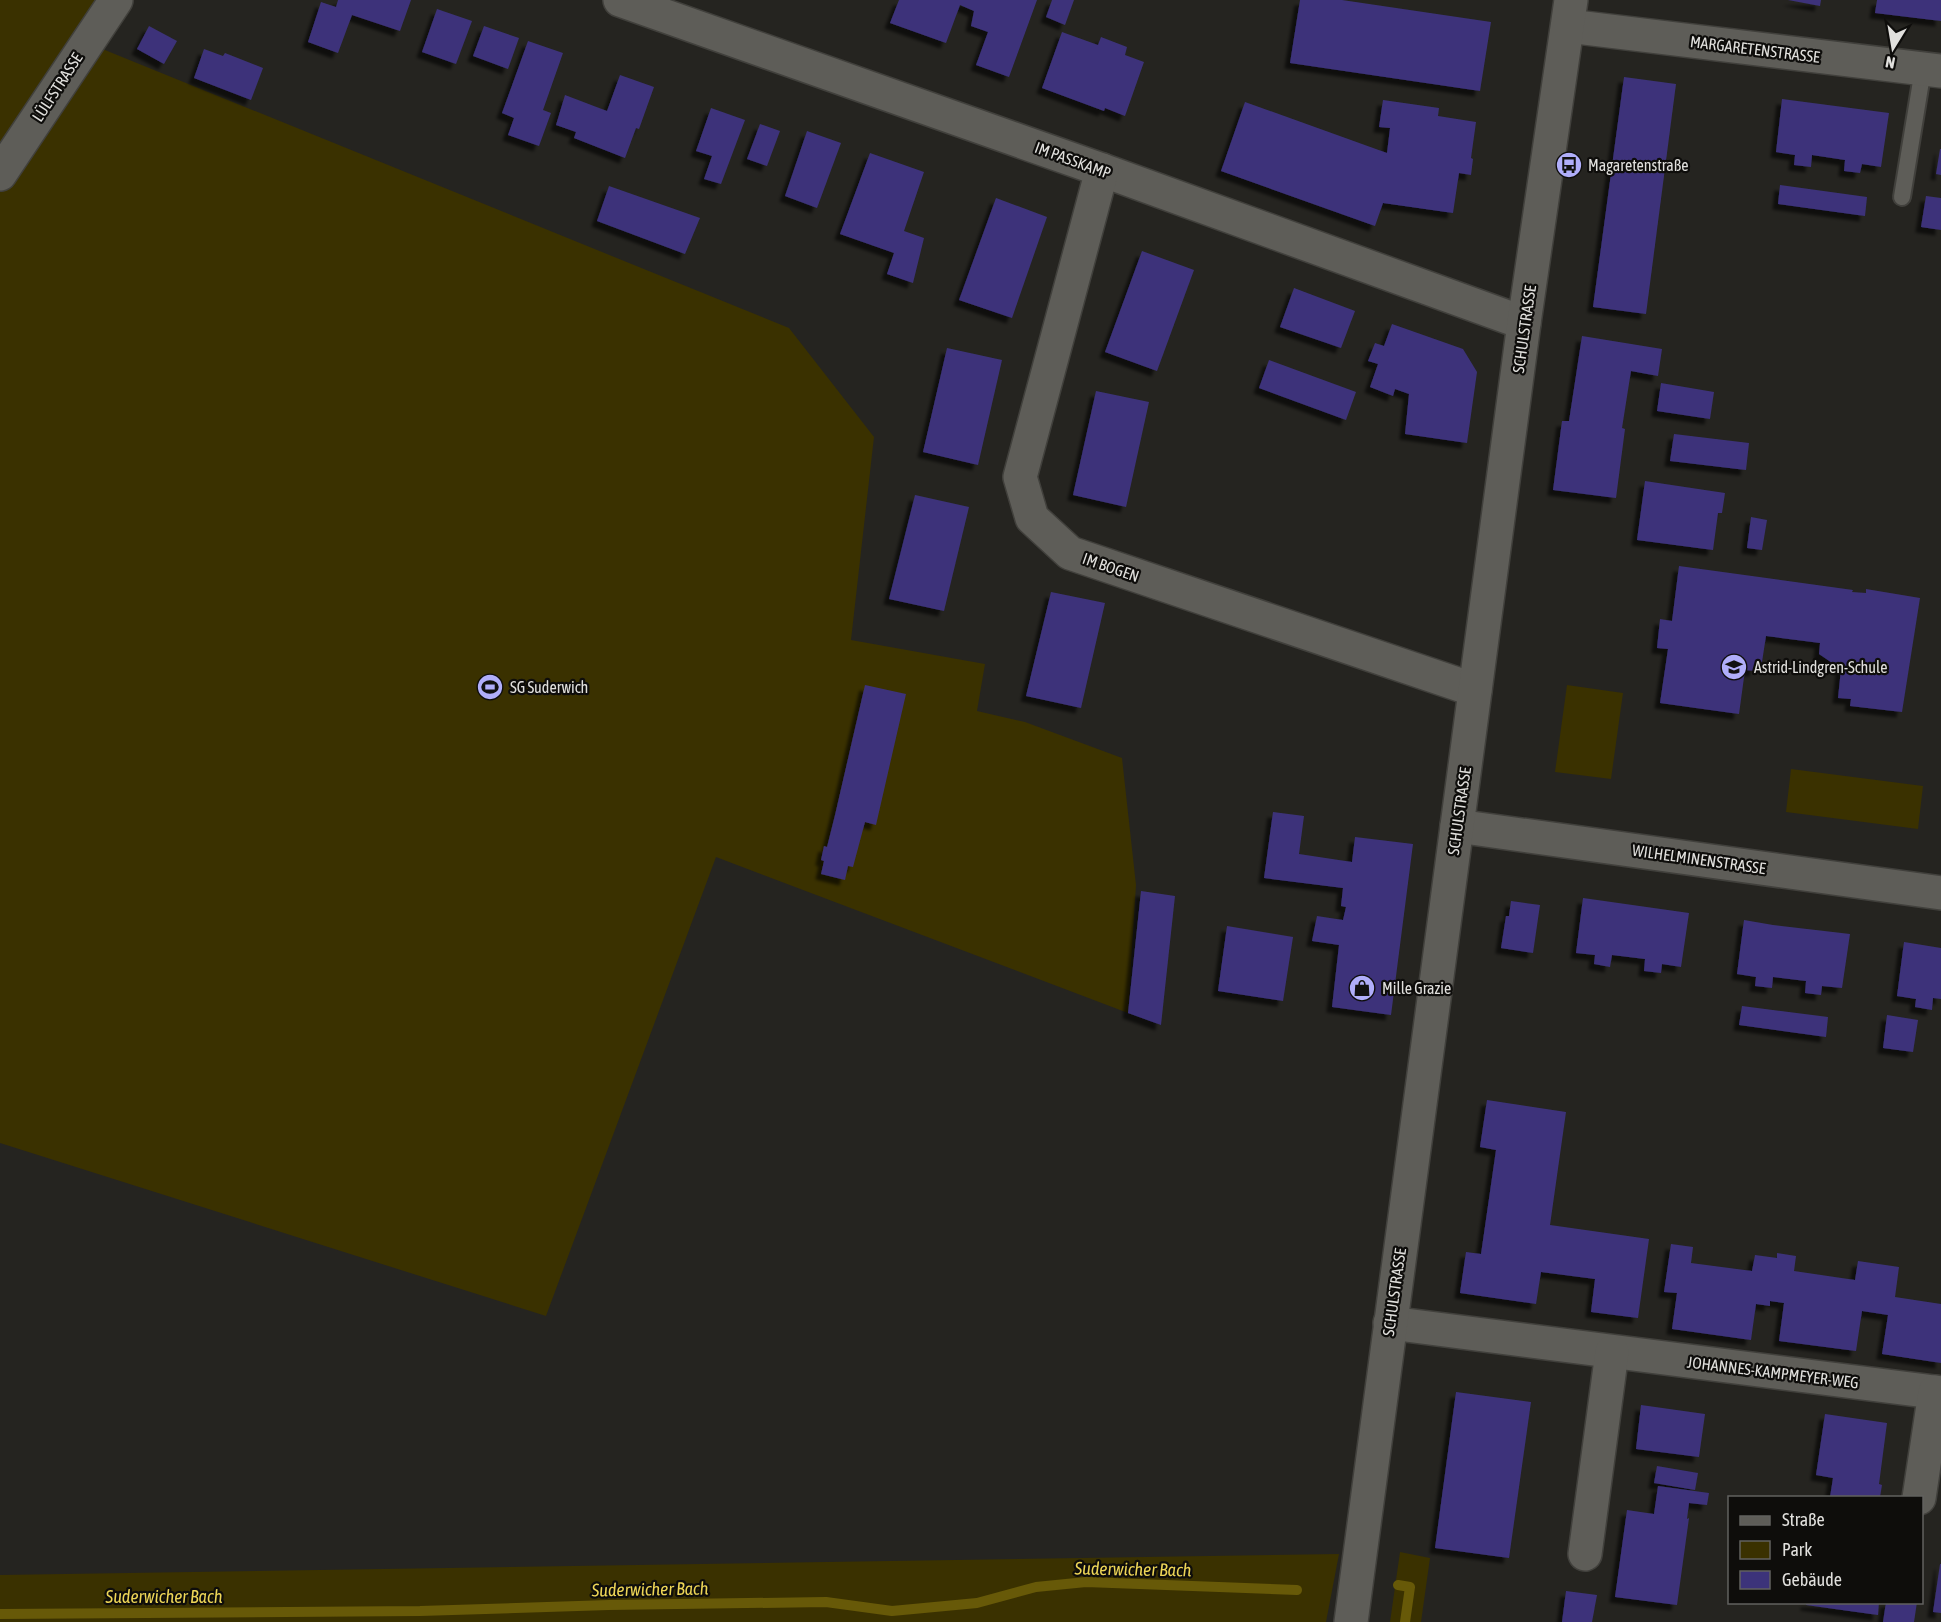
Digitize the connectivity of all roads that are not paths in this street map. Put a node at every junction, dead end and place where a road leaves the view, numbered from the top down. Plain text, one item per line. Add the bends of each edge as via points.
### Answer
1 (116, 0) edge
2 (620, 0) edge
3 (1570, 13) edge
4 (1932, 70) edge
5 (1102, 170) junction
6 (0, 174) edge
7 (1902, 196) dead end
8 (1524, 323) junction
9 (1475, 690) junction
10 (1457, 826) junction
11 (1941, 893) edge
12 (1390, 1323) junction
13 (1612, 1352) junction
14 (1938, 1393) edge
15 (1919, 1496) edge
16 (1585, 1554) dead end
17 (1351, 1622) edge

1 - 6 street, LÜLFSTRASSE
2 - 5 street, IM PASSKAMP
3 - 4 street, MARGARETENSTRASSE
3 - 8 street, SCHULSTRASSE
4 - 7 lane
5 - 8 street, IM PASSKAMP
5 - 9 street, IM BOGEN via 1020,477 1032,518 1070,553
8 - 9 street, SCHULSTRASSE
9 - 10 street, SCHULSTRASSE
10 - 11 street, WILHELMINENSTRASSE
10 - 12 street, SCHULSTRASSE
12 - 13 street, JOHANNES-KAMPMEYER-WEG
12 - 17 street, SCHULSTRASSE
13 - 14 street, JOHANNES-KAMPMEYER-WEG
13 - 16 street
14 - 15 street, JOHANNES-KAMPMEYER-WEG

